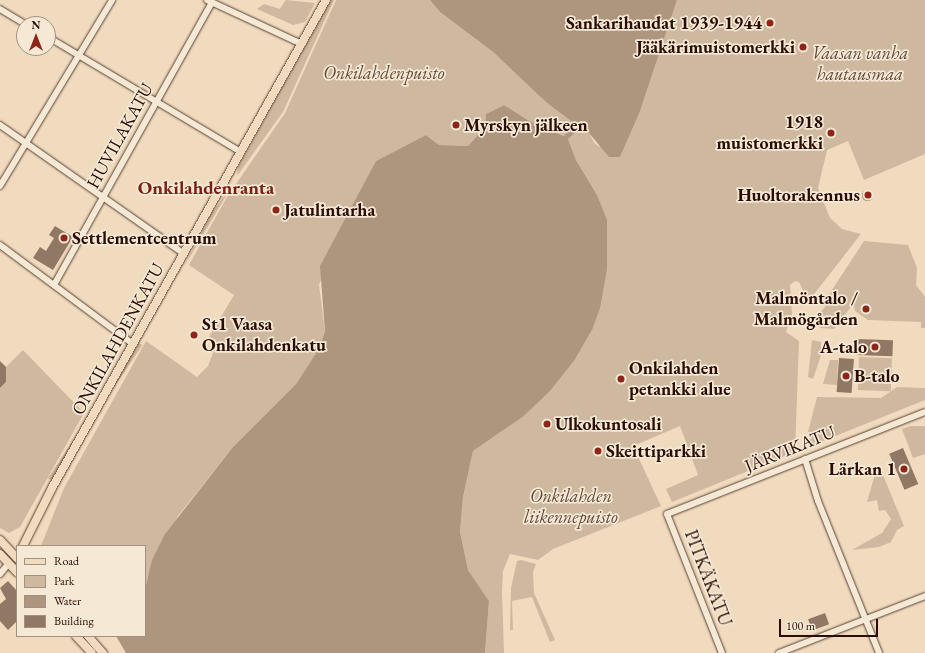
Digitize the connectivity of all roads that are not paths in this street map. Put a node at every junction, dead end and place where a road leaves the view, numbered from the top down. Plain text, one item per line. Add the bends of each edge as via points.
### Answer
1 (112, 0) edge
2 (326, 0) edge
3 (209, 1) edge
4 (0, 9) edge
5 (16, 19) edge
6 (56, 43) edge
7 (302, 44) junction
8 (78, 56) junction
9 (156, 102) junction
10 (0, 125) edge
11 (25, 143) junction
12 (241, 152) junction
13 (0, 186) edge
14 (103, 197) junction
15 (0, 245) edge
16 (184, 254) junction
17 (54, 285) junction
18 (133, 344) junction
19 (925, 412) edge
20 (805, 459) junction
21 (667, 514) joint
22 (0, 540) edge
23 (24, 545) edge
24 (0, 554) edge
25 (16, 556) edge
26 (9, 563) junction
27 (16, 571) edge
28 (0, 574) edge
29 (925, 596) edge
30 (865, 619) junction
31 (77, 637) edge
32 (89, 637) edge
33 (92, 653) edge
34 (103, 653) edge
35 (722, 653) edge
36 (779, 653) edge
37 (879, 653) edge

1 - 8 street
2 - 7 main road, ONKILAHDENKATU
3 - 7 street
3 - 9 street, HUVILAKATU
4 - 5 street
6 - 8 street
7 - 12 main road, ONKILAHDENKATU
8 - 9 street
8 - 11 street
9 - 12 street
9 - 14 street, HUVILAKATU
10 - 11 street
11 - 13 street
11 - 14 street
12 - 16 main road, ONKILAHDENKATU
14 - 16 street
14 - 17 street, HUVILAKATU
15 - 17 street
16 - 18 main road, ONKILAHDENKATU
17 - 18 street
18 - 23 main road, ONKILAHDENKATU
19 - 20 street, JÄRVIKATU
20 - 21 street, JÄRVIKATU
20 - 30 street
21 - 35 street, PITKÄKATU
22 - 25 main road
24 - 26 main road
25 - 26 main road
26 - 27 main road
26 - 28 street
29 - 30 street
30 - 36 street
30 - 37 street
31 - 33 main road
32 - 34 main road

